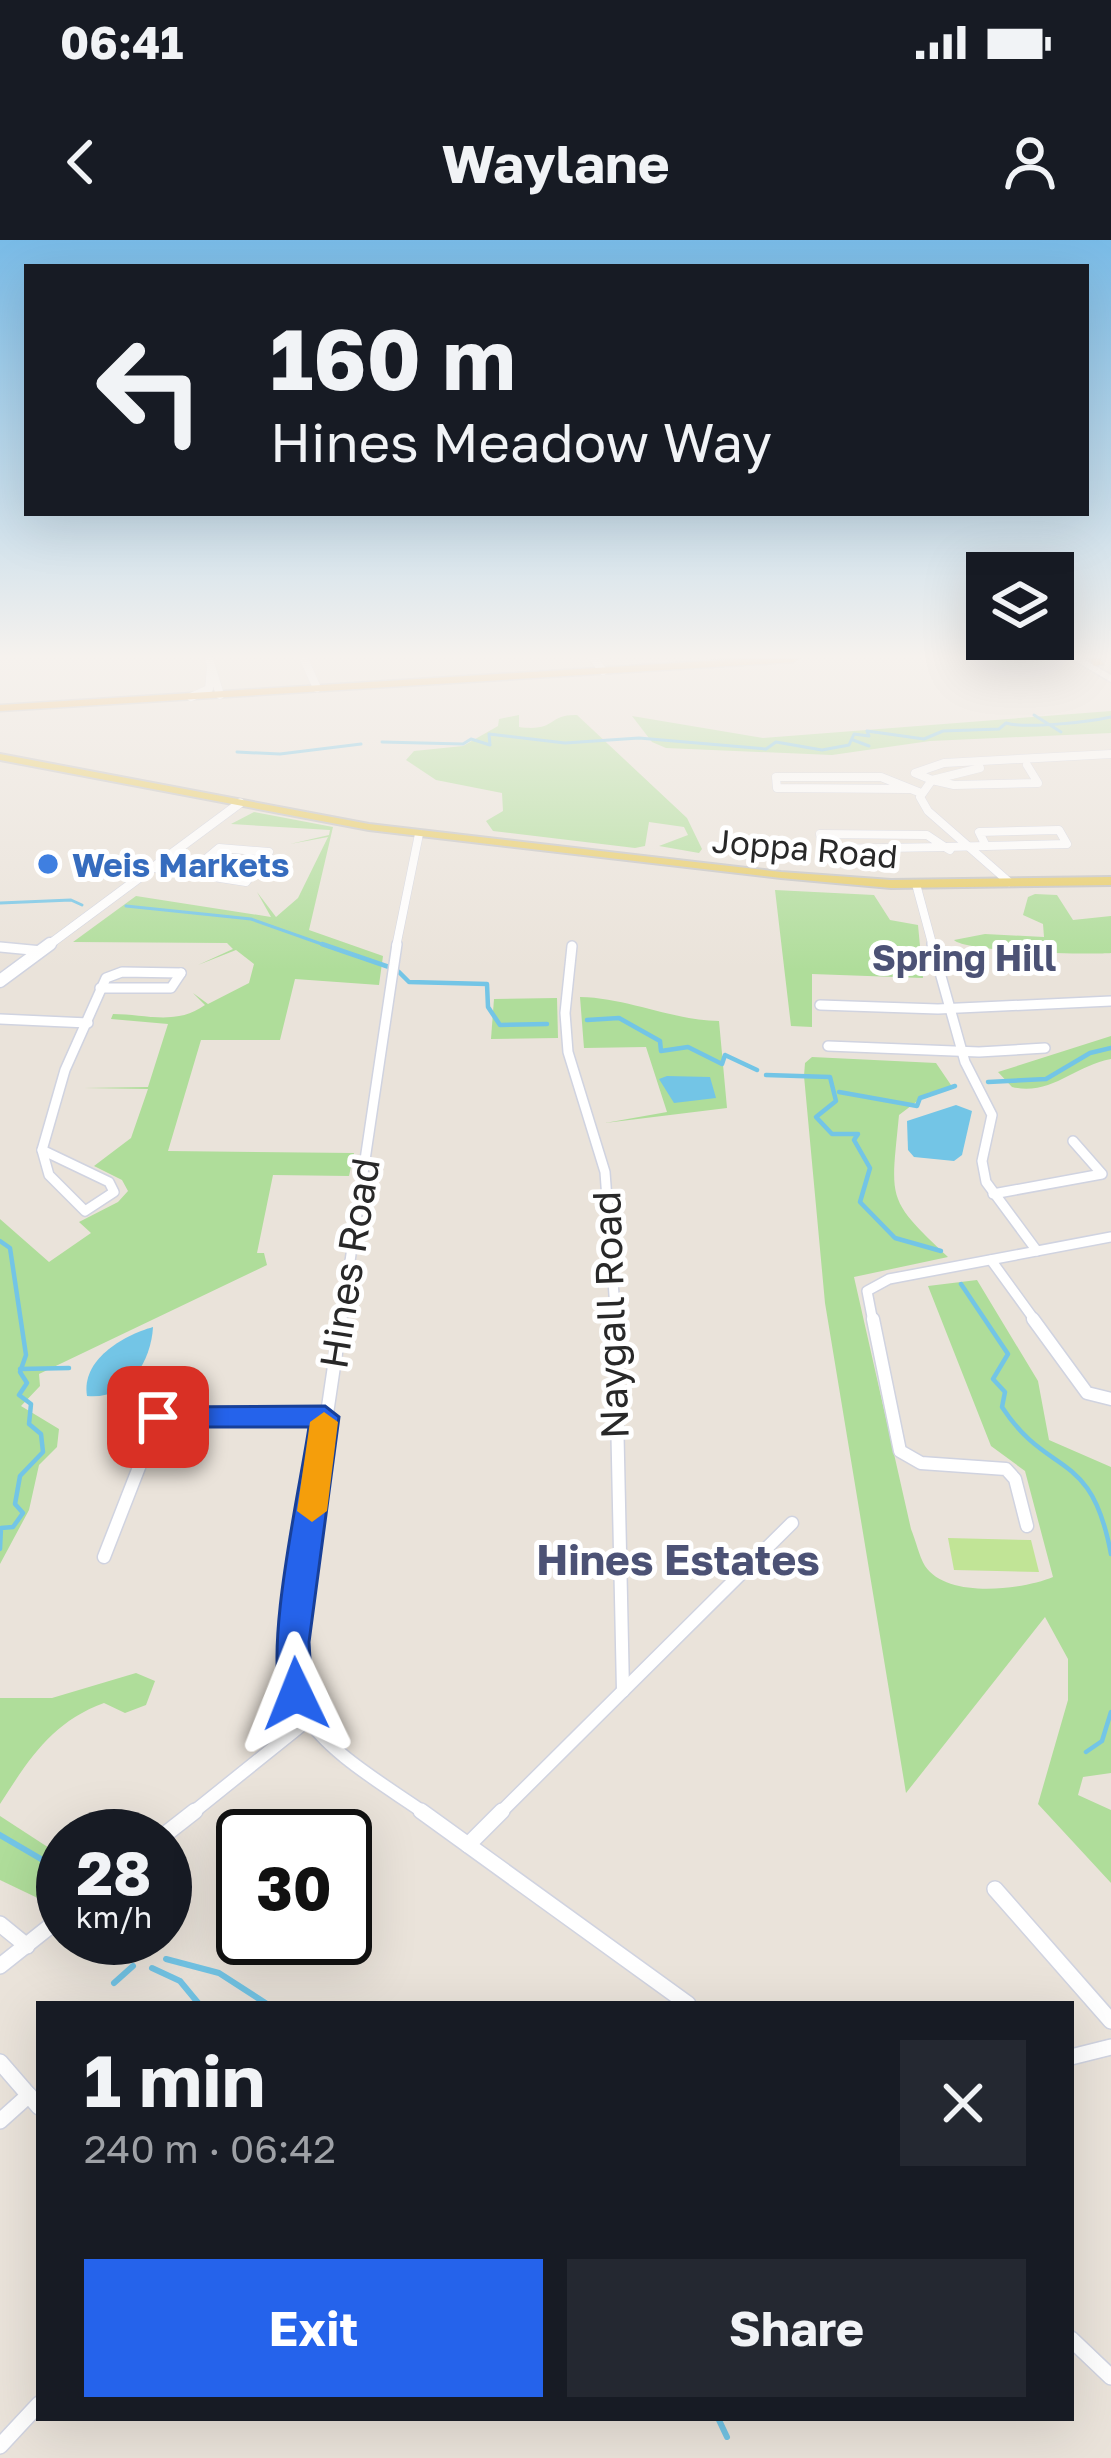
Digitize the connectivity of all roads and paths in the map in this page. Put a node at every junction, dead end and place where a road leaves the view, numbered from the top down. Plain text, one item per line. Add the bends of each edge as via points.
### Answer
1 (29, 763) edge
2 (953, 763) edge
3 (1071, 763) dead end
4 (1027, 765) junction
5 (932, 780) junction
6 (909, 789) junction
7 (921, 794) junction
8 (240, 803) junction
9 (419, 834) junction
10 (986, 846) junction
11 (974, 847) junction
12 (950, 850) junction
13 (155, 868) junction
14 (189, 873) junction
15 (1111, 880) edge
16 (1009, 882) junction
17 (916, 884) junction
18 (572, 946) dead end
19 (2, 948) edge
20 (42, 951) junction
21 (0, 981) edge
22 (100, 988) junction
23 (1111, 1000) edge
24 (820, 1005) dead end
25 (950, 1008) junction
26 (0, 1019) edge
27 (88, 1023) junction
28 (828, 1046) dead end
29 (1046, 1048) dead end
30 (962, 1051) junction
31 (1073, 1141) dead end
32 (41, 1150) junction
33 (994, 1194) junction
34 (1111, 1237) edge
35 (1037, 1251) junction
36 (992, 1260) junction
37 (166, 1398) dead end
38 (1111, 1399) edge
39 (158, 1417) junction
40 (325, 1417) junction
41 (792, 1523) dead end
42 (1027, 1526) dead end
43 (104, 1557) dead end
44 (623, 1690) junction
45 (308, 1720) junction
46 (192, 1813) edge
47 (468, 1845) junction
48 (995, 1889) dead end
49 (0, 1924) edge
50 (36, 1938) edge
51 (26, 1946) junction
52 (0, 1966) edge
53 (684, 2001) edge
54 (1111, 2021) edge
55 (1111, 2047) edge
56 (1074, 2056) edge
57 (0, 2062) edge
58 (34, 2101) edge
59 (0, 2121) edge
60 (1074, 2342) edge
61 (1111, 2378) edge
62 (36, 2407) edge
63 (0, 2446) edge

1 - 8 main road, Joppa Road
2 - 5 street via 915,773
3 - 4 street
4 - 5 street via 956,770
4 - 5 street via 1038,782
5 - 7 street
6 - 6 street via 777,788 776,777 881,777
6 - 7 street
7 - 11 street via 939,824
8 - 9 main road, Joppa Road
8 - 13 street
9 - 17 main road, Joppa Road
9 - 40 street, Hines Road
10 - 10 street via 979,832 1059,830 1067,844
10 - 11 street
11 - 12 street
11 - 16 street
12 - 12 street via 823,849 820,834 927,835
13 - 14 street
13 - 20 street
14 - 14 street via 246,882 269,852 218,848
15 - 16 main road, Joppa Road
16 - 17 main road, Joppa Road
17 - 25 street
18 - 44 street, Naygall Road via 568,1052 604,1172 614,1245
19 - 20 street
20 - 21 street
22 - 22 street via 171,988 181,973 122,972
22 - 27 street
23 - 25 street
24 - 25 street
25 - 30 street
26 - 27 street
27 - 32 street
28 - 30 street
29 - 30 street
30 - 33 street via 992,1115 982,1161
31 - 33 street via 1102,1174
32 - 32 street via 47,1171 85,1211 114,1192 109,1182
33 - 35 street
34 - 35 street
35 - 36 street
36 - 38 street via 1087,1393
36 - 42 street via 875,1282 866,1298 900,1451 921,1463 1006,1469
37 - 39 street
39 - 40 street
39 - 43 street
40 - 45 street, Hines Road via 293,1642 293,1683
41 - 44 street
44 - 47 street
45 - 46 street
45 - 47 street
47 - 53 street
48 - 54 street
49 - 51 street
50 - 51 street
51 - 52 street
55 - 56 street
57 - 58 street
58 - 59 street
60 - 61 street
62 - 63 street

